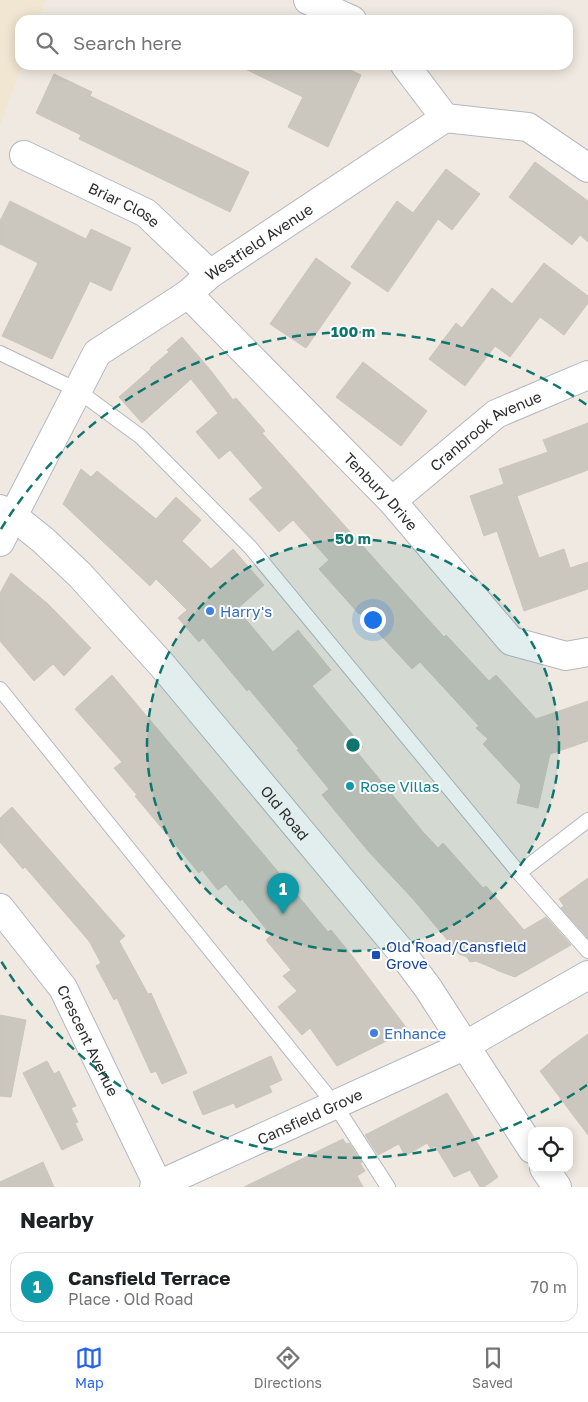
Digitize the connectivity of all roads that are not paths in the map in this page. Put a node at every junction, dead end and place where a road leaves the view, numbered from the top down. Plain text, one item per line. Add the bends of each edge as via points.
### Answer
1 (308, 0) edge
2 (341, 15) edge
3 (409, 70) edge
4 (445, 118) junction
5 (24, 155) dead end
6 (588, 168) edge
7 (210, 274) junction
8 (188, 294) junction
9 (0, 353) edge
10 (588, 376) edge
11 (77, 390) junction
12 (392, 502) junction
13 (6, 512) edge
14 (0, 542) edge
15 (588, 652) edge
16 (0, 689) edge
17 (588, 820) edge
18 (519, 874) junction
19 (1, 911) edge
20 (587, 971) edge
21 (466, 1045) junction
22 (335, 1105) junction
23 (528, 1143) edge
24 (547, 1172) edge
25 (156, 1186) edge
26 (388, 1187) edge
27 (557, 1187) edge

1 - 2 street
3 - 4 street
4 - 6 street via 528,127
4 - 7 street, Westfield Avenue
5 - 7 street, Briar Close via 146,213
7 - 8 street, Westfield Avenue
8 - 11 street, Westfield Avenue via 97,353
8 - 12 street, Tenbury Drive
9 - 11 lane
10 - 12 street, Cranbrook Avenue via 496,414
11 - 13 street, Westfield Avenue
11 - 18 lane via 140,437 250,547
12 - 15 street, Tenbury Drive via 511,641 566,656
13 - 14 street, Westfield Avenue
13 - 21 street, Old Road via 43,540 80,575 162,665 399,949
16 - 22 lane
17 - 18 lane
18 - 20 lane
19 - 25 street, Crescent Avenue via 64,988
20 - 21 street, Cansfield Grove
21 - 22 street, Cansfield Grove
21 - 23 street, Old Road
22 - 25 street, Cansfield Grove
22 - 26 lane
24 - 27 street

